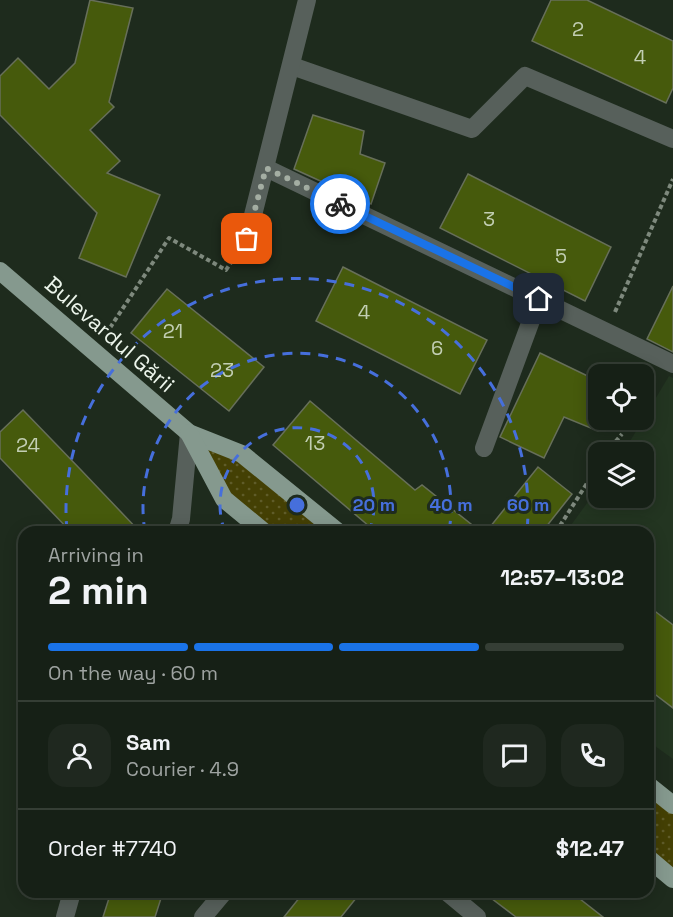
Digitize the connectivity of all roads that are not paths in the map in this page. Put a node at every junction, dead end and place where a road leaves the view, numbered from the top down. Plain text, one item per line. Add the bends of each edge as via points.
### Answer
1 (307, 0) edge
2 (292, 66) junction
3 (673, 139) edge
4 (266, 168) junction
5 (247, 239) road end
6 (0, 271) edge
7 (539, 299) junction
8 (673, 364) edge
9 (189, 433) junction
10 (484, 448) dead end
11 (179, 526) edge
12 (257, 526) edge
13 (331, 526) edge
14 (654, 790) edge
15 (673, 805) edge
16 (654, 863) edge
17 (673, 879) edge
18 (72, 898) edge
19 (219, 898) edge
20 (454, 898) edge
21 (71, 916) edge
22 (203, 917) edge
23 (477, 917) edge

1 - 2 street
2 - 3 street via 472,129 525,76
2 - 4 street
4 - 5 street
4 - 7 street
6 - 9 main road, Bulevardul Gării
7 - 8 street
7 - 10 street
9 - 11 street
9 - 12 main road, Bulevardul Gării via 224,499
9 - 13 main road, Bulevardul Gării via 242,454
14 - 15 main road
16 - 17 main road
18 - 21 street
19 - 22 street
20 - 23 street

